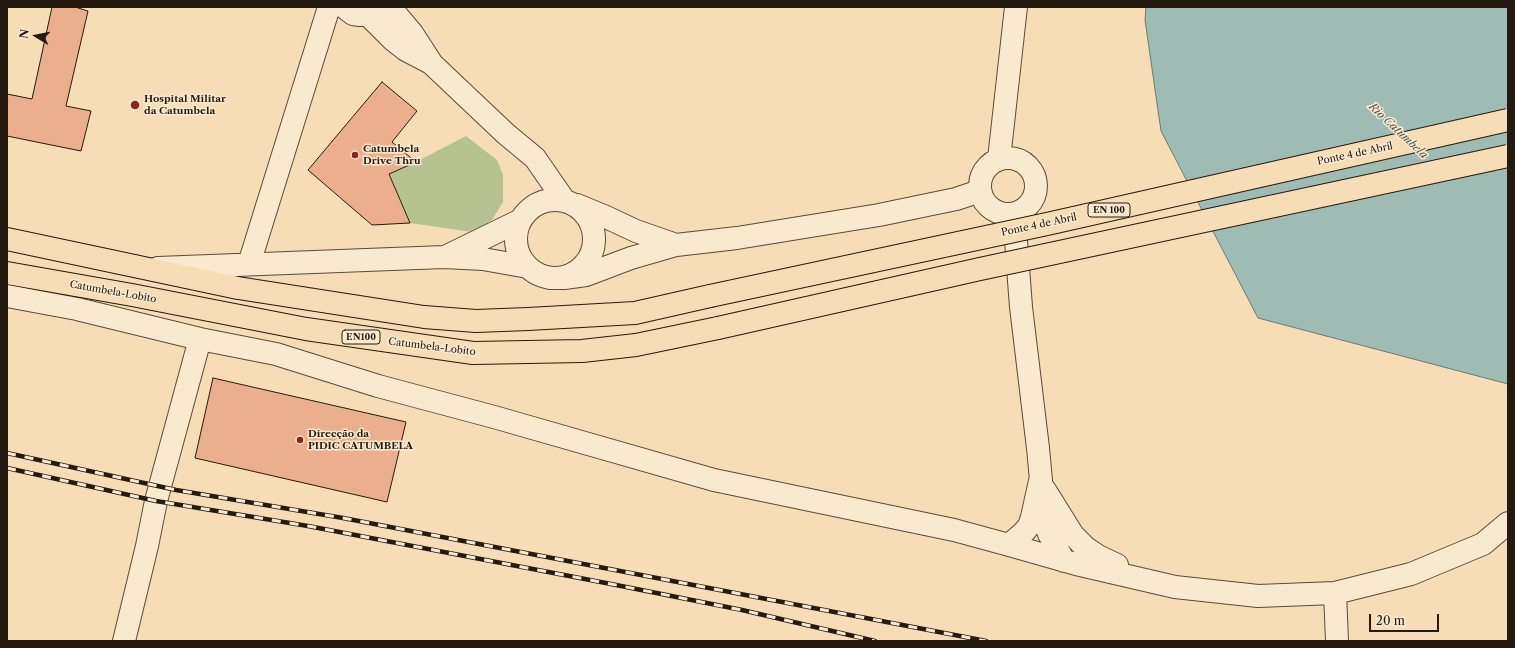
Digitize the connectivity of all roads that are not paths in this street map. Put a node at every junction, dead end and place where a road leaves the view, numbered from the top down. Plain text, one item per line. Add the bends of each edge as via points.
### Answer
1 (390, 7) edge
2 (1016, 7) edge
3 (329, 8) edge
4 (374, 11) edge
5 (432, 64) junction
6 (1508, 120) edge
7 (506, 134) junction
8 (1508, 156) edge
9 (999, 159) junction
10 (980, 190) junction
11 (540, 203) junction
12 (570, 203) junction
13 (1014, 214) junction
14 (521, 220) junction
15 (7, 239) edge
16 (676, 245) junction
17 (444, 257) junction
18 (249, 264) junction
19 (528, 267) junction
20 (145, 268) junction
21 (7, 273) edge
22 (550, 278) junction
23 (7, 296) edge
24 (200, 338) junction
25 (1040, 481) junction
26 (1508, 523) edge
27 (1009, 545) junction
28 (1064, 560) junction
29 (1147, 580) junction
30 (1335, 593) junction
31 (124, 641) edge
32 (1337, 641) edge

1 - 5 street via 412,33
2 - 9 street
3 - 4 street via 360,15
3 - 18 street
4 - 5 street via 382,30 406,50
5 - 7 street
6 - 20 highway, Ponte 4 de Abril / EN 100, bridge via 1048,224 635,313 476,321 424,316 238,288
7 - 11 street via 538,189
7 - 12 street via 535,158
8 - 21 highway, Catumbela-Lobito / EN100, bridge via 718,328 636,345 582,351 473,353 306,329
9 - 10 street via 990,164 984,172
9 - 13 street via 1008,157 1025,163 1036,178 1036,192 1030,204
10 - 13 street via 988,207 1005,215
10 - 16 street via 956,199 879,215
11 - 12 street via 552,199
11 - 14 street via 529,210
12 - 16 street
12 - 22 street via 586,214 592,226 595,239 592,252 586,263 576,272 564,277
13 - 25 street via 1021,307
14 - 17 street
14 - 19 street via 517,244 520,256
15 - 20 highway
16 - 22 street via 586,275
17 - 18 street
17 - 19 street via 483,259
18 - 20 street
19 - 22 street
23 - 24 street via 77,309
24 - 27 street via 276,354 378,386 714,480 954,530
24 - 31 street via 156,501
25 - 27 street via 1029,526
25 - 28 street via 1045,523
25 - 29 street via 1072,535 1086,548
26 - 30 street via 1483,544 1411,574
27 - 28 street
28 - 29 street
29 - 30 street via 1175,587 1258,596
30 - 32 street

